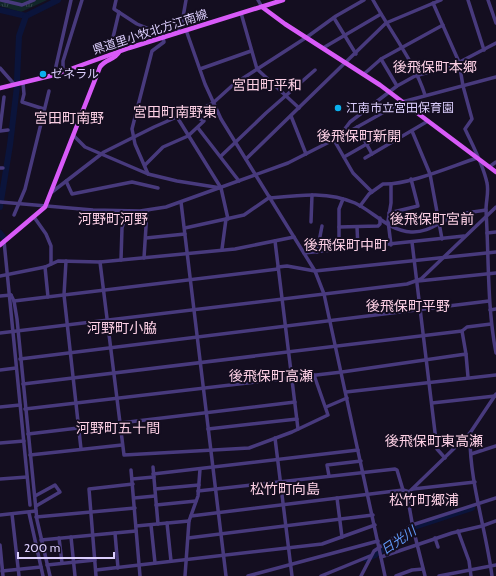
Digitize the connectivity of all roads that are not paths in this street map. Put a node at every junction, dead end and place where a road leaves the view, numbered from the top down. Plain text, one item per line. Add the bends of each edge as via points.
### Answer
1 (1, 0) edge
2 (34, 0) edge
3 (71, 0) edge
4 (82, 0) edge
5 (116, 0) edge
6 (186, 0) edge
7 (258, 0) edge
8 (283, 0) edge
9 (364, 0) edge
10 (373, 0) edge
11 (441, 0) edge
12 (468, 0) edge
13 (488, 0) edge
14 (433, 4) junction
15 (262, 7) junction
16 (119, 12) junction
17 (241, 13) junction
18 (381, 14) junction
19 (334, 18) junction
20 (386, 23) junction
21 (496, 23) edge
22 (443, 25) junction
23 (186, 30) junction
24 (175, 34) junction
25 (344, 35) junction
26 (166, 37) junction
27 (306, 37) junction
28 (496, 43) edge
29 (110, 46) dead end
30 (323, 48) junction
31 (402, 48) junction
32 (484, 50) junction
33 (251, 51) junction
34 (119, 52) junction
35 (356, 54) junction
36 (381, 59) junction
37 (459, 62) junction
38 (346, 63) junction
39 (0, 68) edge
40 (200, 69) junction
41 (258, 69) junction
42 (315, 70) dead end
43 (63, 72) junction
44 (364, 74) junction
45 (54, 75) junction
46 (415, 76) junction
47 (496, 77) edge
48 (23, 82) junction
49 (14, 84) junction
50 (397, 86) junction
51 (463, 86) junction
52 (0, 88) edge
53 (49, 91) dead end
54 (391, 93) junction
55 (285, 96) junction
56 (426, 96) junction
57 (4, 97) dead end
58 (402, 102) junction
59 (213, 103) junction
60 (299, 108) junction
61 (44, 109) junction
62 (191, 114) junction
63 (291, 116) junction
64 (177, 117) junction
65 (428, 121) junction
66 (357, 127) junction
67 (198, 128) junction
68 (0, 130) edge
69 (8, 130) dead end
70 (412, 131) junction
71 (73, 135) junction
72 (133, 136) junction
73 (188, 136) junction
74 (379, 137) dead end
75 (336, 139) junction
76 (236, 142) junction
77 (366, 144) junction
78 (101, 154) junction
79 (306, 154) junction
80 (372, 154) junction
81 (221, 156) junction
82 (344, 157) junction
83 (365, 158) dead end
84 (246, 159) junction
85 (479, 159) junction
86 (496, 162) edge
87 (145, 165) junction
88 (489, 167) junction
89 (496, 172) edge
90 (148, 174) junction
91 (256, 174) junction
92 (430, 174) junction
93 (411, 179) junction
94 (66, 181) junction
95 (239, 181) junction
96 (391, 184) junction
97 (158, 188) dead end
98 (221, 188) junction
99 (52, 192) junction
100 (372, 192) junction
101 (312, 195) junction
102 (270, 198) junction
103 (343, 199) junction
104 (1, 202) edge
105 (181, 202) junction
106 (18, 205) junction
107 (360, 206) junction
108 (45, 207) junction
109 (496, 207) edge
110 (486, 210) junction
111 (127, 211) junction
112 (147, 211) junction
113 (389, 213) junction
114 (14, 215) dead end
115 (487, 216) junction
116 (34, 217) junction
117 (380, 218) junction
118 (227, 219) junction
119 (311, 222) dead end
120 (439, 224) junction
121 (389, 225) junction
122 (322, 226) dead end
123 (339, 227) junction
124 (356, 227) junction
125 (184, 228) junction
126 (496, 232) edge
127 (487, 233) junction
128 (185, 234) junction
129 (465, 236) junction
130 (294, 237) junction
131 (146, 238) junction
132 (442, 239) junction
133 (275, 241) junction
134 (412, 242) junction
135 (2, 243) edge
136 (391, 245) junction
137 (358, 248) junction
138 (222, 250) junction
139 (339, 250) junction
140 (317, 252) junction
141 (496, 252) edge
142 (188, 253) junction
143 (304, 253) junction
144 (488, 253) junction
145 (144, 258) junction
146 (443, 258) junction
147 (121, 260) junction
148 (66, 261) junction
149 (100, 262) junction
150 (414, 262) junction
151 (51, 264) junction
152 (45, 267) junction
153 (278, 268) junction
154 (315, 271) junction
155 (496, 273) edge
156 (8, 274) junction
157 (488, 274) junction
158 (0, 276) edge
159 (191, 280) junction
160 (417, 281) junction
161 (103, 290) junction
162 (324, 294) junction
163 (11, 295) junction
164 (64, 295) junction
165 (0, 296) edge
166 (48, 297) junction
167 (282, 299) junction
168 (14, 301) junction
169 (489, 301) junction
170 (496, 309) edge
171 (194, 310) junction
172 (420, 310) junction
173 (490, 310) junction
174 (107, 320) junction
175 (331, 321) junction
176 (490, 324) junction
177 (67, 325) junction
178 (286, 327) junction
179 (18, 331) junction
180 (462, 331) junction
181 (12, 332) junction
182 (0, 333) edge
183 (423, 335) junction
184 (198, 338) junction
185 (336, 346) junction
186 (111, 349) junction
187 (289, 352) junction
188 (70, 353) junction
189 (496, 353) edge
190 (466, 354) junction
191 (20, 359) junction
192 (426, 359) junction
193 (200, 363) junction
194 (16, 368) junction
195 (0, 370) edge
196 (342, 372) junction
197 (114, 373) junction
198 (496, 374) edge
199 (314, 375) junction
200 (468, 377) junction
201 (73, 378) junction
202 (292, 378) junction
203 (429, 382) junction
204 (23, 384) junction
205 (204, 388) junction
206 (346, 392) junction
207 (496, 395) edge
208 (347, 398) junction
209 (117, 399) junction
210 (295, 402) junction
211 (76, 403) junction
212 (432, 403) junction
213 (20, 404) junction
214 (0, 407) edge
215 (326, 407) junction
216 (25, 409) junction
217 (206, 413) junction
218 (297, 419) junction
219 (120, 423) junction
220 (78, 428) junction
221 (208, 429) junction
222 (298, 429) junction
223 (28, 434) junction
224 (470, 434) junction
225 (275, 438) junction
226 (24, 441) junction
227 (0, 443) edge
228 (122, 445) junction
229 (496, 446) edge
230 (81, 449) junction
231 (211, 449) junction
232 (358, 450) junction
233 (471, 454) junction
234 (30, 455) junction
235 (445, 458) junction
236 (277, 459) junction
237 (361, 461) junction
238 (153, 467) dead end
239 (213, 467) junction
240 (200, 469) junction
241 (131, 470) dead end
242 (363, 472) junction
243 (153, 475) junction
244 (329, 476) junction
245 (27, 477) junction
246 (0, 479) edge
247 (132, 479) junction
248 (281, 482) junction
249 (475, 482) junction
250 (133, 484) junction
251 (199, 485) junction
252 (155, 489) junction
253 (215, 490) junction
254 (403, 490) junction
255 (411, 490) junction
256 (198, 491) junction
257 (368, 495) junction
258 (35, 496) junction
259 (156, 496) junction
260 (134, 498) junction
261 (337, 498) junction
262 (496, 498) edge
263 (196, 501) junction
264 (30, 505) dead end
265 (156, 505) junction
266 (283, 505) junction
267 (479, 505) junction
268 (36, 506) junction
269 (135, 508) junction
270 (29, 512) junction
271 (36, 512) junction
272 (91, 512) junction
273 (218, 512) junction
274 (12, 514) junction
275 (0, 515) edge
276 (373, 515) junction
277 (191, 516) junction
278 (36, 517) junction
279 (340, 520) junction
280 (189, 521) junction
281 (496, 521) edge
282 (167, 523) junction
283 (158, 524) junction
284 (151, 525) junction
285 (375, 525) junction
286 (136, 526) junction
287 (286, 526) junction
288 (482, 526) junction
289 (412, 527) junction
290 (136, 531) junction
291 (458, 531) junction
292 (115, 533) junction
293 (221, 534) junction
294 (93, 535) junction
295 (71, 537) junction
296 (342, 537) junction
297 (59, 538) junction
298 (188, 538) junction
299 (435, 538) junction
300 (41, 540) junction
301 (378, 541) junction
302 (0, 545) edge
303 (416, 545) junction
304 (438, 547) dead end
305 (288, 548) junction
306 (380, 550) junction
307 (0, 552) edge
308 (224, 556) junction
309 (370, 557) junction
310 (381, 557) junction
311 (95, 560) junction
312 (185, 560) junction
313 (171, 561) junction
314 (74, 562) junction
315 (62, 563) junction
316 (155, 563) junction
317 (47, 565) junction
318 (139, 565) junction
319 (290, 565) junction
320 (496, 565) edge
321 (491, 567) junction
322 (41, 568) junction
323 (118, 568) junction
324 (18, 569) junction
325 (423, 569) junction
326 (96, 570) junction
327 (2, 571) junction
328 (471, 571) junction
329 (3, 576) edge
330 (19, 576) edge
331 (43, 576) edge
332 (50, 576) edge
333 (75, 576) edge
334 (96, 576) edge
335 (140, 576) edge
336 (185, 576) edge
337 (226, 576) edge
338 (248, 576) edge
339 (292, 576) edge
340 (321, 576) edge
341 (361, 576) edge
342 (385, 576) edge
343 (396, 576) edge
344 (424, 576) edge
345 (439, 576) edge
346 (471, 576) edge
347 (492, 576) edge

1 - 2 street via 22,5
3 - 45 street
4 - 43 street via 63,61
5 - 16 street via 114,9
6 - 24 street via 182,23
7 - 15 street
8 - 15 main road, 県道里小牧北方江南線
9 - 19 street
10 - 18 street
11 - 14 street
12 - 32 street
13 - 21 street
14 - 20 street
14 - 22 street
15 - 17 main road, 県道里小牧北方江南線
15 - 27 main road
16 - 26 street via 137,24
16 - 29 street
17 - 23 main road, 県道里小牧北方江南線
17 - 33 street
18 - 20 street
18 - 25 street
19 - 25 street
19 - 27 street
20 - 31 street
20 - 35 street
22 - 31 street
22 - 37 street
23 - 24 main road, 県道里小牧北方江南線
23 - 40 street
24 - 26 main road, 県道里小牧北方江南線
25 - 30 street
25 - 35 street
26 - 34 main road, 県道里小牧北方江南線
26 - 72 street via 164,42 152,51 134,119
27 - 30 main road
27 - 41 street
28 - 32 street
30 - 38 main road
31 - 36 street
31 - 46 street
32 - 37 street
33 - 40 street
33 - 41 street
34 - 43 main road, 県道里小牧北方江南線
34 - 71 main road via 116,57 105,61 100,67
35 - 38 street
36 - 44 street
36 - 50 street
37 - 46 street
37 - 51 street
38 - 44 main road
38 - 60 street
39 - 49 street
40 - 59 street
41 - 55 street
41 - 59 street via 234,84
42 - 55 street
43 - 45 main road, 県道里小牧北方江南線
44 - 54 main road
45 - 48 main road, 県道里小牧北方江南線
46 - 50 street
46 - 56 street
47 - 51 street
48 - 49 main road, 県道里小牧北方江南線
48 - 61 street via 22,102
49 - 52 main road, 県道里小牧北方江南線
50 - 54 street
51 - 56 street
51 - 85 street via 472,119 465,129
53 - 61 street
54 - 58 main road
54 - 75 street via 350,122
55 - 60 street
55 - 76 street
56 - 58 street
57 - 68 street
58 - 65 main road
58 - 66 street
59 - 62 street
59 - 76 street
60 - 63 street
61 - 106 street via 25,189
62 - 64 street
62 - 67 street via 204,121
63 - 79 street
63 - 84 street
64 - 72 street
64 - 73 street
65 - 70 street
65 - 85 main road
66 - 75 street
66 - 77 street
67 - 73 street
67 - 81 street
68 - 69 street
70 - 80 street
70 - 92 street
71 - 78 street via 85,147
71 - 99 main road
72 - 78 street
72 - 87 street
73 - 87 street via 163,147
73 - 98 street
74 - 77 street
75 - 79 street
75 - 82 street
76 - 81 street
76 - 84 street
77 - 80 street
77 - 82 street
78 - 90 street
78 - 94 street
79 - 91 street
80 - 83 street
81 - 95 street
82 - 100 street via 353,173
84 - 91 street
85 - 88 main road
85 - 92 street
85 - 110 street via 488,184
86 - 88 street
87 - 90 street
88 - 89 main road
90 - 98 street
91 - 95 street
91 - 102 street
92 - 93 street
92 - 120 street
93 - 96 street
93 - 113 street via 418,206
94 - 97 street via 72,194 132,182
94 - 99 street
95 - 98 street
96 - 100 street via 383,184
96 - 113 street
98 - 105 street
98 - 118 street
99 - 108 main road
100 - 107 street
101 - 102 street
101 - 103 street via 329,195
101 - 119 street
102 - 118 street via 244,215
102 - 130 street
103 - 107 street
103 - 123 street via 339,209
104 - 106 street
105 - 112 street
105 - 125 street
106 - 108 street
106 - 114 street
107 - 117 street
108 - 111 street
108 - 116 main road
109 - 115 street
110 - 115 street
110 - 120 street via 456,216
111 - 112 street
111 - 147 street via 122,228
112 - 131 street
113 - 121 street
115 - 127 street
115 - 129 street
116 - 135 main road
116 - 151 street via 51,246
117 - 121 street
117 - 124 street via 378,226
118 - 125 street
118 - 138 street
120 - 121 street via 419,232 400,230
120 - 132 street
121 - 136 street
122 - 140 street
123 - 124 street
123 - 139 street
124 - 137 street
125 - 128 street
126 - 127 street
127 - 144 street
128 - 131 street
128 - 142 street
129 - 132 street
129 - 146 street
130 - 133 street
130 - 143 street
131 - 145 street
132 - 134 street
133 - 138 street
133 - 153 street
134 - 136 street
134 - 150 street
135 - 156 street
136 - 137 street
137 - 139 street
138 - 142 street
139 - 140 street
140 - 143 street
141 - 144 street
142 - 145 street
142 - 159 street
143 - 154 street
144 - 146 street
144 - 157 street
145 - 147 street
146 - 150 street
146 - 160 street
147 - 149 street
148 - 149 street
148 - 151 street
148 - 164 street
149 - 161 street
150 - 154 street
150 - 160 street
151 - 152 street
152 - 156 street
152 - 166 street
153 - 154 street via 287,266
153 - 159 street
153 - 167 street
154 - 162 street
155 - 157 street
156 - 158 street
156 - 163 street
157 - 160 street
157 - 169 street
159 - 161 street
159 - 171 street
160 - 162 street
160 - 172 street
161 - 164 street
161 - 174 street
162 - 167 street
162 - 175 street
163 - 165 street
163 - 168 street
163 - 181 street
164 - 166 street
164 - 177 street
166 - 168 street
167 - 171 street
167 - 178 street
168 - 179 street
169 - 172 street
169 - 173 street
170 - 173 street
171 - 174 street
171 - 184 street
172 - 175 street
172 - 183 street
173 - 176 street
174 - 177 street
174 - 186 street
175 - 178 street
175 - 185 street
176 - 180 street via 467,327
176 - 189 street
177 - 179 street
177 - 188 street
178 - 184 street
178 - 187 street
179 - 181 street
179 - 191 street
180 - 183 street
180 - 190 street
181 - 182 street
181 - 194 street
183 - 185 street
183 - 192 street
184 - 186 street
184 - 193 street
185 - 187 street
185 - 196 street
186 - 188 street
186 - 197 street
187 - 193 street
187 - 202 street
188 - 191 street
188 - 201 street
190 - 192 street
190 - 200 street
191 - 204 street
192 - 196 street
192 - 203 street
193 - 197 street
193 - 205 street
194 - 195 street
194 - 213 street
196 - 199 street
196 - 206 street
197 - 201 street
197 - 209 street
198 - 200 street
199 - 202 street
199 - 215 street
200 - 203 street
201 - 204 street
201 - 211 street
202 - 205 street
202 - 210 street
203 - 206 street
203 - 212 street
204 - 216 street
205 - 209 street
205 - 217 street
206 - 208 street
207 - 212 street
207 - 224 street
208 - 215 street
208 - 232 street
209 - 211 street
209 - 219 street
210 - 217 street
210 - 218 street
211 - 216 street
211 - 220 street
212 - 235 street via 437,448
213 - 214 street
213 - 226 street
215 - 222 street via 328,415
216 - 223 street
217 - 219 street
217 - 221 street
218 - 221 street
218 - 222 street
219 - 220 street
219 - 228 street
220 - 223 street
220 - 230 street
221 - 231 street
222 - 225 street
223 - 234 street
224 - 233 street
224 - 235 street
225 - 231 street via 249,448
225 - 236 street
226 - 227 street
226 - 245 street
228 - 230 street
228 - 231 street via 124,455
229 - 233 street
230 - 234 street
231 - 239 street
232 - 236 street
232 - 237 street
233 - 249 street
234 - 258 street
235 - 255 street
236 - 239 street
236 - 248 street
237 - 242 street
237 - 244 street via 328,465
238 - 243 street
239 - 240 street
239 - 253 street
240 - 243 street
240 - 251 street
241 - 247 street
242 - 244 street
242 - 254 street via 396,469
242 - 257 street
243 - 247 street
243 - 252 street
244 - 248 street
245 - 246 street
245 - 264 street
247 - 250 street
248 - 253 street
248 - 266 street
249 - 255 street
249 - 267 street
250 - 260 street
250 - 272 street via 89,489
251 - 252 street
251 - 256 street
252 - 259 street
253 - 256 street
253 - 273 street
254 - 255 street
254 - 257 street
255 - 289 street via 406,497
256 - 263 street
257 - 261 street
257 - 276 street
258 - 268 street
258 - 268 street via 55,485 60,492
259 - 260 street
259 - 265 street
260 - 269 street
261 - 266 street
261 - 279 street
262 - 267 street
263 - 265 street
263 - 277 street
265 - 283 street
266 - 273 street
266 - 287 street
267 - 288 street
267 - 289 street
268 - 271 street
269 - 272 street
269 - 286 street
270 - 271 street
270 - 274 street
270 - 322 street
271 - 278 street
272 - 278 street
272 - 294 street
273 - 277 street
273 - 293 street
274 - 275 street
274 - 324 street
276 - 279 street
276 - 285 street
277 - 280 street
278 - 300 street
279 - 287 street
279 - 296 street
280 - 282 street
280 - 298 street
281 - 288 street
282 - 283 street
282 - 313 street
283 - 284 street
284 - 286 street
284 - 316 street
285 - 296 street
285 - 301 street
286 - 290 street
287 - 293 street
287 - 305 street
288 - 291 street
288 - 321 street
289 - 303 street
289 - 306 street
290 - 292 street
290 - 318 street
291 - 299 street
291 - 328 street
292 - 294 street
292 - 323 street
293 - 298 street
293 - 308 street
294 - 295 street
294 - 311 street
295 - 297 street
295 - 314 street
296 - 305 street via 322,544
297 - 300 street
297 - 315 street
298 - 312 street
299 - 303 street
299 - 304 street
300 - 317 street
301 - 306 street
301 - 319 street
302 - 307 street
303 - 310 street
303 - 325 street
305 - 308 street
305 - 319 street
306 - 309 street
306 - 310 street
307 - 327 street
308 - 312 street
308 - 337 street
309 - 340 street
309 - 341 street
310 - 342 street
311 - 314 street
311 - 326 street
312 - 313 street
312 - 336 street
313 - 316 street
314 - 315 street
314 - 333 street
315 - 317 street
316 - 318 street
317 - 332 street
318 - 323 street
318 - 335 street
319 - 338 street
319 - 339 street
320 - 321 street
321 - 328 street
321 - 347 street
322 - 324 street
322 - 331 street
323 - 326 street
324 - 327 street
324 - 330 street
325 - 343 street
325 - 344 street
326 - 334 street
327 - 329 street
328 - 345 street
328 - 346 street

